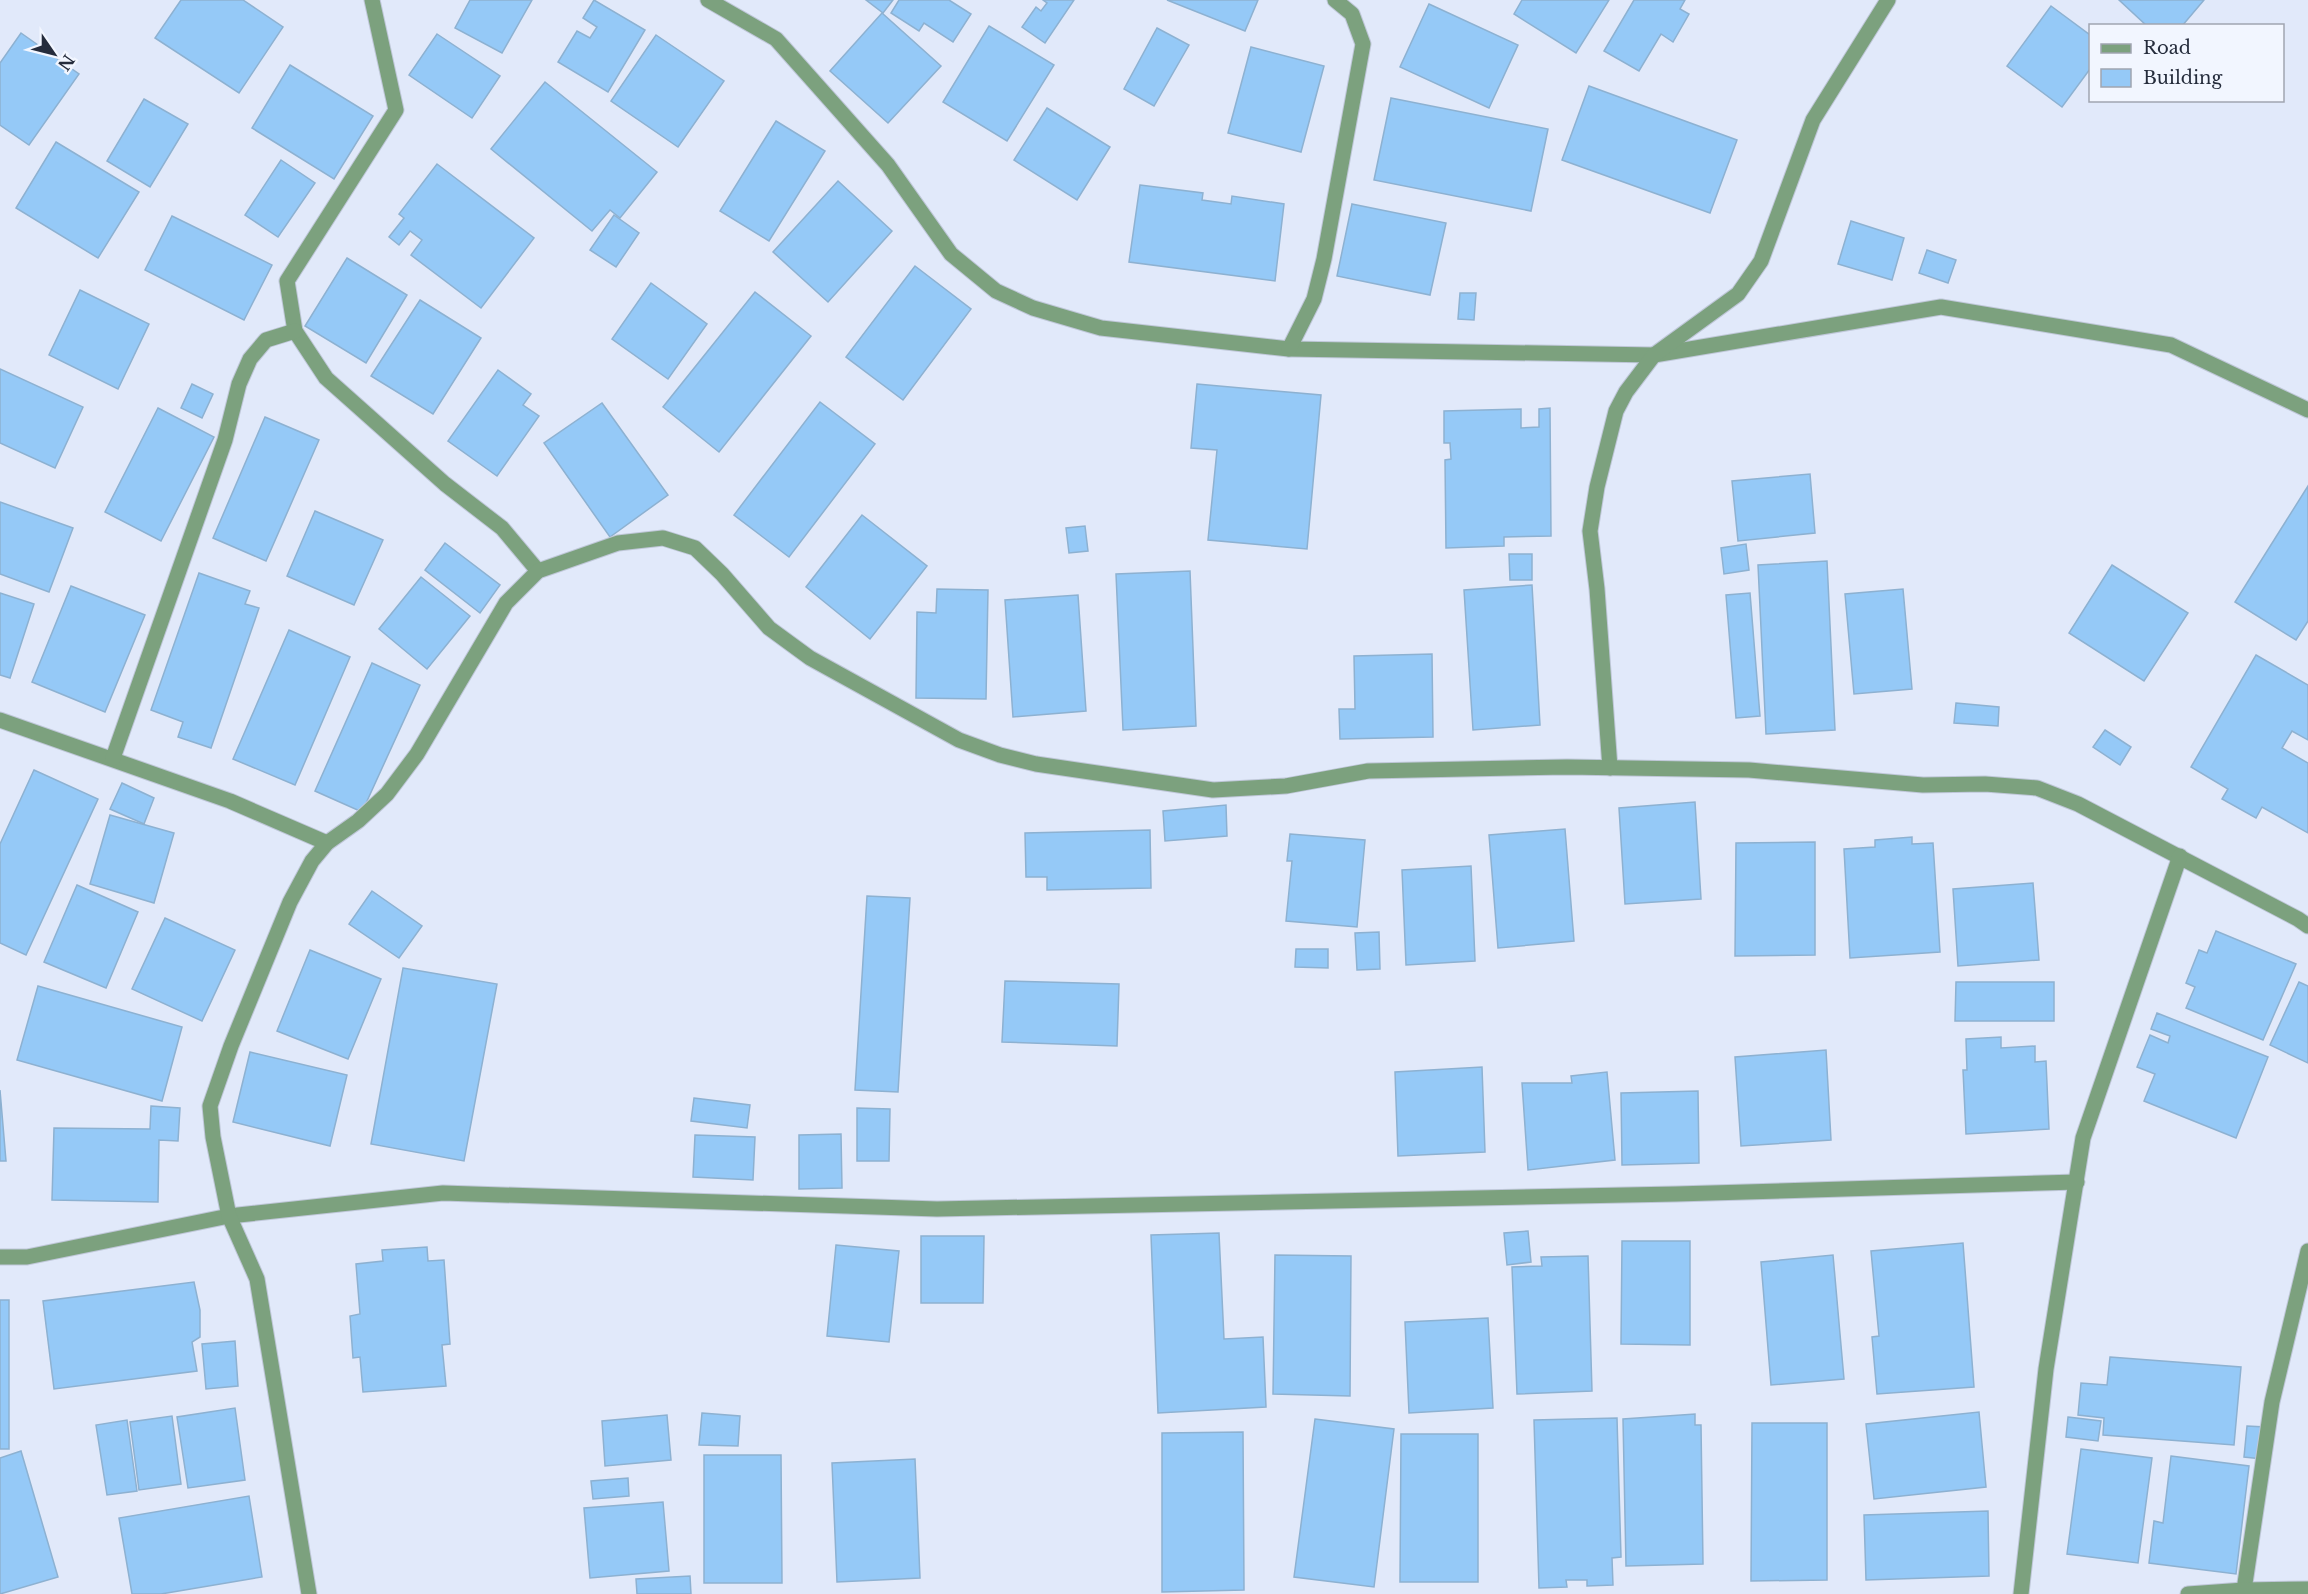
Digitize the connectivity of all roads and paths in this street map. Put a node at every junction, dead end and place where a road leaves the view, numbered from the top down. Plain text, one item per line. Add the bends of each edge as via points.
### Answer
1 (372, 0) edge
2 (708, 0) edge
3 (1335, 0) edge
4 (1888, 0) edge
5 (295, 331) junction
6 (1289, 350) junction
7 (1654, 355) junction
8 (2308, 410) edge
9 (538, 571) junction
10 (0, 720) edge
11 (113, 758) junction
12 (1610, 768) junction
13 (327, 843) junction
14 (2180, 856) junction
15 (2308, 926) edge
16 (2077, 1182) junction
17 (229, 1216) junction
18 (2308, 1251) edge
19 (0, 1257) edge
20 (2308, 1589) edge
21 (2244, 1590) junction
22 (309, 1594) edge
23 (2021, 1594) edge
24 (2188, 1594) edge

1 - 5 street via 396,110 287,282
2 - 6 street via 776,39 888,165 951,254 996,291 1034,308 1101,328
3 - 6 street via 1352,14 1363,44 1324,259 1314,299
4 - 7 street via 1813,120 1761,261 1738,294
5 - 9 street via 326,378 445,484 502,528
5 - 11 street via 266,340 250,359 239,384 225,440
6 - 7 street
7 - 8 street via 1941,307 2171,345
7 - 12 street via 1616,411 1590,531
9 - 12 street via 618,543 663,538 695,548 769,628 810,658 959,740 1036,764 1213,790 1286,786 1368,771
9 - 13 street via 506,603 417,754 387,794
10 - 11 street
11 - 13 street via 230,801
12 - 14 street via 1749,770 1923,785 2037,788 2078,804
13 - 17 street via 312,861 290,902 210,1106
14 - 15 street
14 - 16 street via 2083,1138
16 - 17 street via 1664,1195 937,1209 443,1193
16 - 23 street via 2046,1369
17 - 19 street via 27,1257
17 - 22 street via 257,1279
18 - 21 street via 2271,1402
20 - 21 street
21 - 24 street

